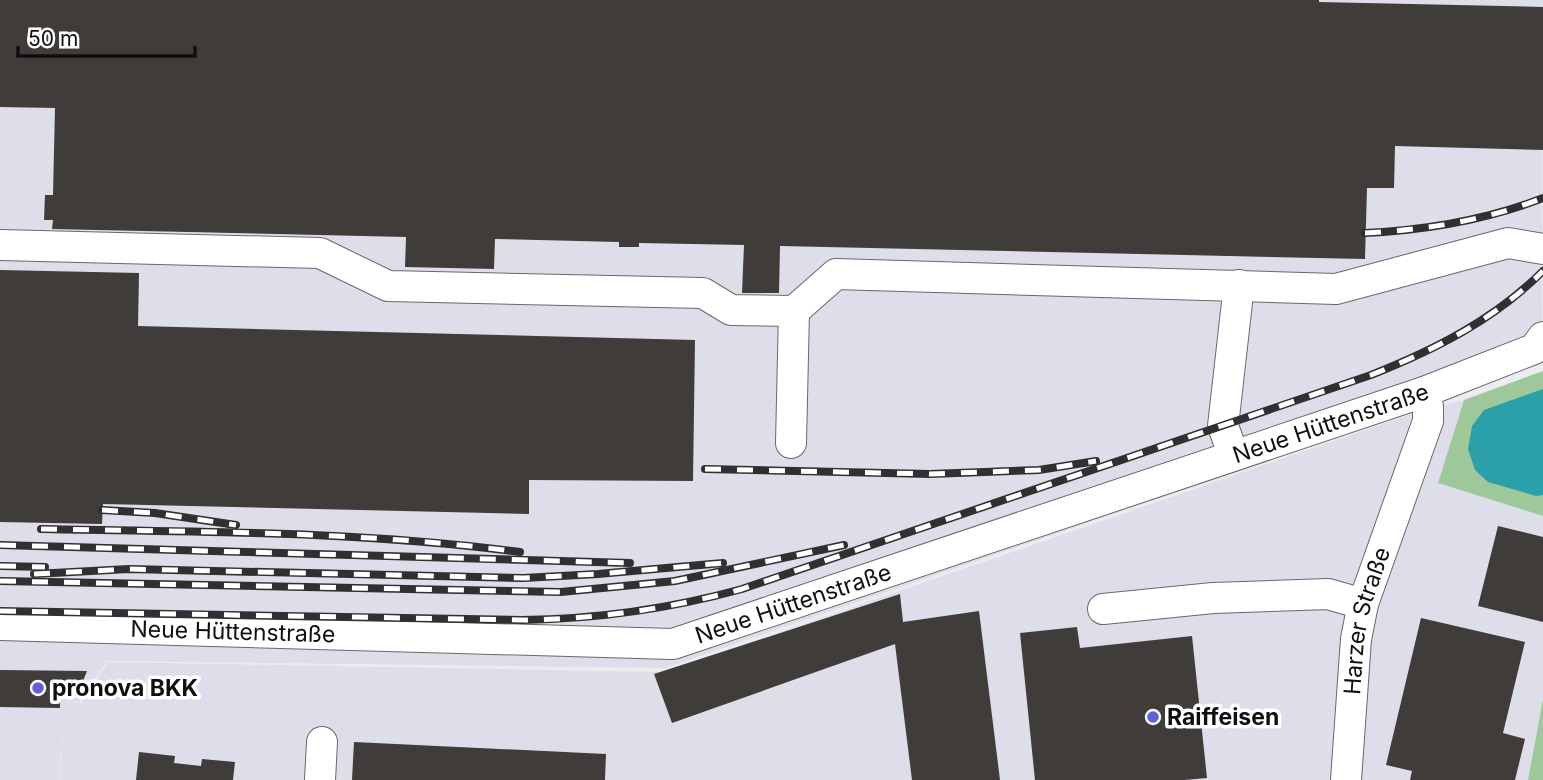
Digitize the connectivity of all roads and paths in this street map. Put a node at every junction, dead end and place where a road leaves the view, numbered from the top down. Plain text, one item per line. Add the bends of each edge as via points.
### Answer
1 (0, 245) edge
2 (1543, 249) edge
3 (1239, 285) junction
4 (794, 311) junction
5 (1543, 337) edge
6 (1424, 392) junction
7 (791, 443) dead end
8 (1233, 454) junction
9 (1363, 604) junction
10 (1103, 609) dead end
11 (0, 625) edge
12 (322, 742) dead end
13 (320, 780) edge
14 (1346, 780) edge

1 - 4 street via 320,253 388,286 703,293 731,310
2 - 3 street via 1508,243 1336,289
3 - 4 street via 836,274
3 - 8 street via 1223,426
4 - 7 street
5 - 6 street, Neue Hüttenstraße via 1534,349
6 - 8 street, Neue Hüttenstraße
6 - 9 street, Harzer Straße via 1428,421
8 - 11 street, Neue Hüttenstraße via 673,644
9 - 10 street via 1328,594 1213,598
9 - 14 street, Harzer Straße via 1356,639
12 - 13 street

